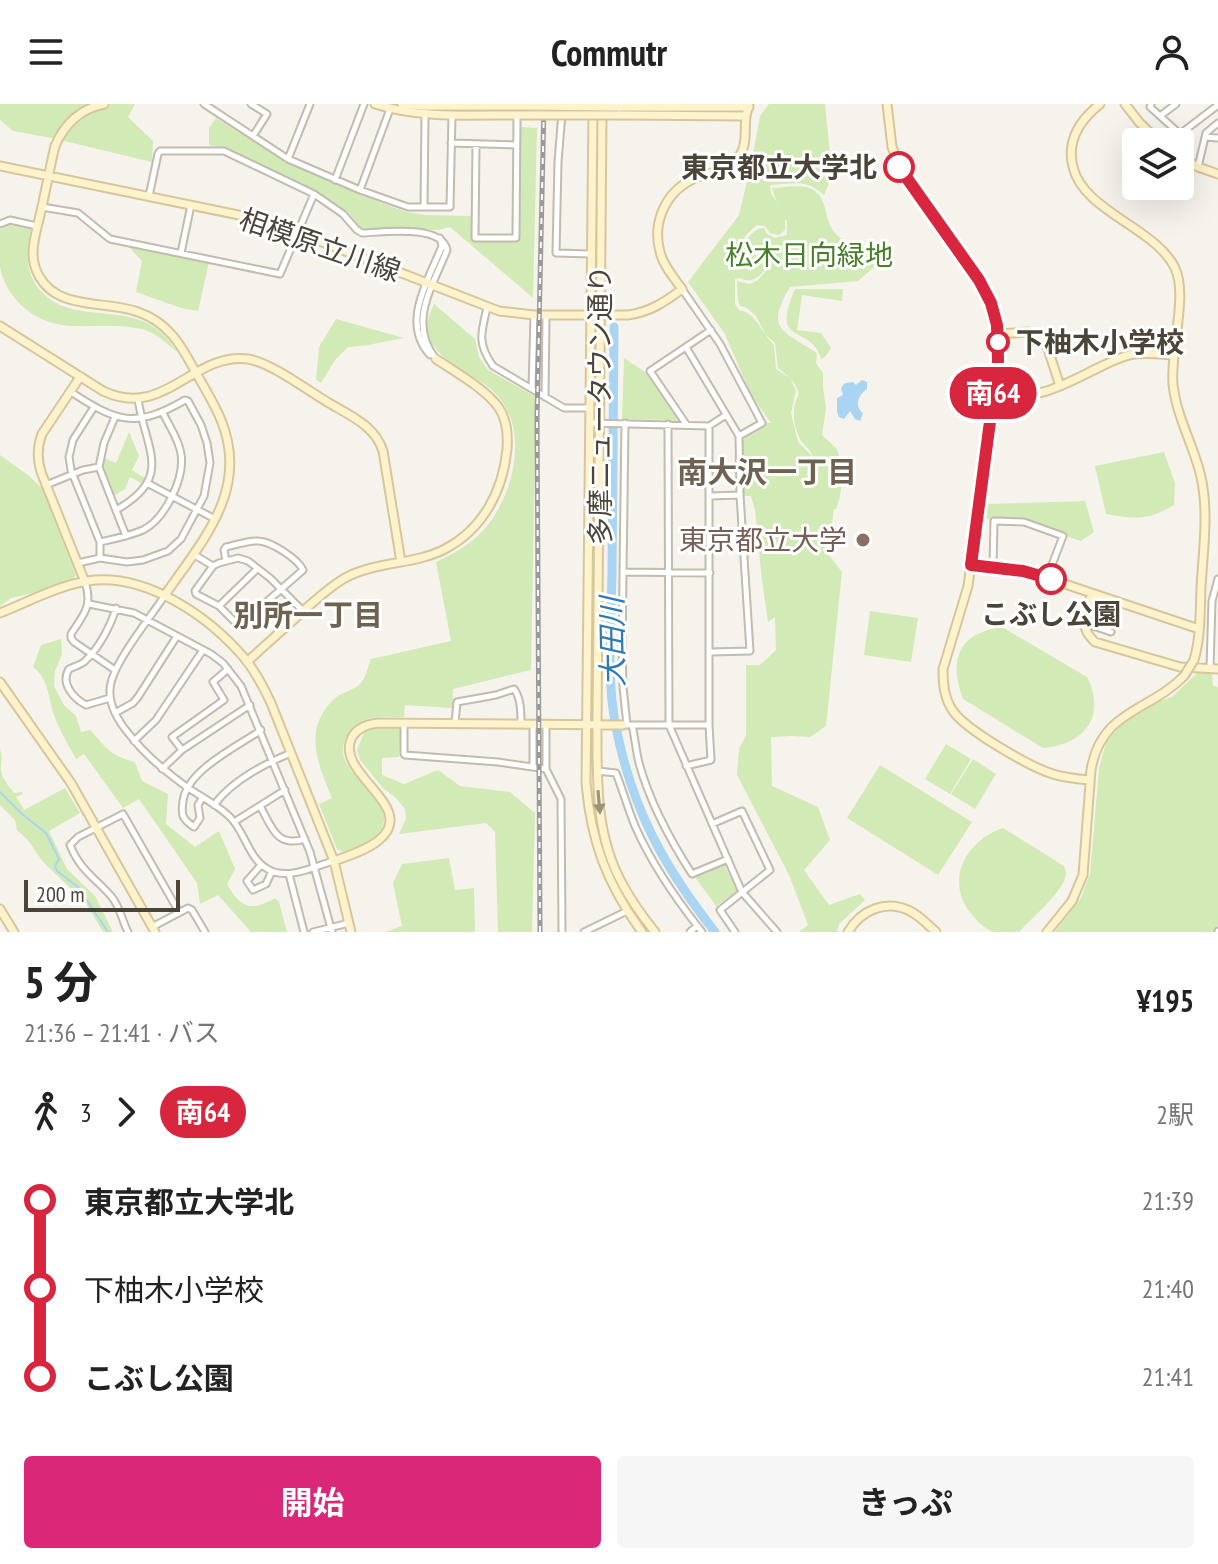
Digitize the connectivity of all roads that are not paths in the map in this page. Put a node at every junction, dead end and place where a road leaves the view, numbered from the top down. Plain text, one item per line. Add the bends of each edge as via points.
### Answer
1 (104, 104) edge
2 (204, 104) edge
3 (251, 104) edge
4 (309, 104) edge
5 (364, 104) edge
6 (375, 104) edge
7 (402, 104) edge
8 (602, 104) edge
9 (887, 104) edge
10 (1100, 104) edge
11 (1125, 104) edge
12 (1151, 104) edge
13 (1176, 104) edge
14 (1218, 105) edge
15 (451, 107) edge
16 (562, 108) edge
17 (593, 108) edge
18 (745, 108) edge
19 (390, 109) junction
20 (531, 110) junction
21 (425, 113) junction
22 (517, 115) junction
23 (1160, 116) junction
24 (1218, 123) edge
25 (1145, 128) edge
26 (253, 136) junction
27 (1205, 137) junction
28 (1218, 138) edge
29 (451, 143) junction
30 (476, 144) junction
31 (517, 145) junction
32 (288, 159) junction
33 (1194, 165) edge
34 (0, 166) edge
35 (1198, 167) junction
36 (1218, 174) edge
37 (48, 175) junction
38 (335, 180) junction
39 (360, 190) junction
40 (314, 194) junction
41 (149, 196) junction
42 (191, 205) junction
43 (42, 207) junction
44 (424, 207) junction
45 (0, 224) edge
46 (38, 226) junction
47 (299, 232) junction
48 (181, 253) junction
49 (591, 254) junction
50 (430, 284) junction
51 (682, 289) junction
52 (487, 308) junction
53 (534, 315) junction
54 (546, 315) junction
55 (591, 315) junction
56 (601, 315) junction
57 (0, 326) edge
58 (711, 330) junction
59 (998, 334) junction
60 (686, 347) junction
61 (1173, 355) junction
62 (436, 359) joint
63 (196, 373) junction
64 (80, 377) junction
65 (1060, 386) junction
66 (532, 389) junction
67 (71, 392) junction
68 (993, 392) junction
69 (545, 397) junction
70 (138, 399) junction
71 (94, 407) junction
72 (590, 408) junction
73 (163, 413) junction
74 (726, 415) junction
75 (115, 417) junction
76 (141, 418) junction
77 (590, 423) junction
78 (604, 423) junction
79 (622, 424) junction
80 (668, 424) junction
81 (686, 424) junction
82 (709, 426) junction
83 (739, 436) junction
84 (99, 467) junction
85 (73, 474) junction
86 (147, 483) junction
87 (46, 485) junction
88 (740, 495) junction
89 (172, 496) junction
90 (710, 496) junction
91 (197, 509) junction
92 (116, 510) junction
93 (216, 520) junction
94 (126, 536) junction
95 (100, 542) junction
96 (193, 554) junction
97 (100, 558) junction
98 (226, 561) junction
99 (401, 562) junction
100 (78, 563) junction
101 (971, 565) junction
102 (213, 566) junction
103 (993, 567) junction
104 (257, 569) junction
105 (623, 572) junction
106 (668, 572) junction
107 (710, 573) junction
108 (1047, 578) junction
109 (1218, 579) edge
110 (85, 582) junction
111 (282, 589) junction
112 (1092, 593) junction
113 (165, 595) junction
114 (89, 604) junction
115 (219, 606) junction
116 (116, 608) junction
117 (303, 611) junction
118 (0, 613) edge
119 (148, 620) junction
120 (1084, 623) junction
121 (1199, 629) junction
122 (1111, 632) dead end
123 (177, 636) junction
124 (203, 650) junction
125 (710, 652) junction
126 (91, 654) junction
127 (247, 662) junction
128 (228, 669) junction
129 (1214, 669) edge
130 (115, 670) junction
131 (0, 682) edge
132 (110, 698) junction
133 (250, 705) junction
134 (115, 713) junction
135 (404, 723) junction
136 (455, 723) junction
137 (521, 724) junction
138 (533, 724) junction
139 (546, 725) junction
140 (587, 725) junction
141 (597, 725) junction
142 (627, 725) junction
143 (669, 725) junction
144 (709, 725) junction
145 (261, 730) junction
146 (134, 741) junction
147 (182, 750) junction
148 (291, 753) junction
149 (273, 761) junction
150 (686, 766) junction
151 (533, 767) junction
152 (162, 769) junction
153 (546, 769) junction
154 (597, 771) junction
155 (1090, 780) junction
156 (187, 787) junction
157 (285, 790) junction
158 (203, 797) junction
159 (214, 805) junction
160 (260, 806) junction
161 (234, 822) junction
162 (712, 824) junction
163 (96, 829) junction
164 (305, 839) junction
165 (728, 859) junction
166 (334, 861) junction
167 (261, 865) junction
168 (315, 867) junction
169 (272, 871) junction
170 (289, 874) junction
171 (742, 892) junction
172 (0, 909) edge
173 (627, 911) junction
174 (179, 912) junction
175 (349, 923) junction
176 (700, 929) edge
177 (151, 930) edge
178 (331, 930) edge
179 (14, 932) edge
180 (128, 932) edge
181 (205, 932) edge
182 (304, 932) edge
183 (313, 932) edge
184 (351, 932) edge
185 (562, 932) edge
186 (584, 932) edge
187 (642, 932) edge
188 (655, 932) edge
189 (690, 932) edge
190 (735, 932) edge
191 (777, 932) edge
192 (848, 932) edge
193 (936, 932) edge
194 (1047, 932) edge

1 - 37 street via 67,125
2 - 26 street
3 - 26 street via 267,114
4 - 32 street
5 - 38 street
6 - 19 street
7 - 15 street
8 - 56 street, 多摩ニュータウン通り
9 - 59 street via 899,165 982,286
10 - 61 street via 1076,131 1073,167 1087,192 1160,249 1176,269 1180,292
11 - 25 street
12 - 23 street
13 - 23 street
14 - 23 street via 1180,134
15 - 20 street
15 - 21 street
15 - 22 street
15 - 29 street
16 - 17 street
16 - 49 street via 556,253
17 - 49 street, 多摩ニュータウン通り
18 - 20 street, bridge
18 - 51 street via 745,143 738,158 726,169 683,184 661,214 661,255
19 - 21 street
19 - 39 street
20 - 22 street
21 - 44 street
22 - 31 street
24 - 27 street
26 - 32 street
27 - 28 street
27 - 35 street
29 - 30 street
29 - 44 street via 450,207
30 - 31 street
30 - 31 street via 475,238 516,238
32 - 38 street
33 - 35 street
34 - 37 street, 相模原立川線
35 - 36 street
37 - 41 street, 相模原立川線
37 - 43 street
38 - 39 street
39 - 44 street via 408,207
40 - 41 street via 224,151 162,151
40 - 47 street
40 - 50 street via 362,233 439,237 442,246
41 - 42 street, 相模原立川線
42 - 47 street, 相模原立川線 via 260,218
42 - 48 street
43 - 46 street
43 - 48 street via 78,213 110,239
45 - 46 street via 10,220
46 - 63 street via 34,263 48,288 63,298 131,309 153,318 175,336
47 - 48 street via 280,274
47 - 50 street, 相模原立川線
49 - 55 street, 多摩ニュータウン通り
50 - 52 street, 相模原立川線
50 - 62 street via 417,308 416,330
51 - 56 street, 相模原立川線 via 648,310
51 - 58 street
52 - 53 street, 相模原立川線
52 - 66 street via 480,338 486,355 493,366
53 - 54 street, 相模原立川線
53 - 66 street
54 - 55 street, 相模原立川線
54 - 69 street
55 - 56 street, 相模原立川線
55 - 72 street, 多摩ニュータウン通り
56 - 78 street, 多摩ニュータウン通り
57 - 64 street
58 - 60 street
58 - 83 street via 762,423
59 - 65 street via 1041,335
59 - 68 street
60 - 74 street
60 - 81 street via 650,371
61 - 65 street via 1125,356
61 - 121 street via 1174,394 1205,503
62 - 99 street via 500,409 508,433 505,467 492,504 469,532 442,550
63 - 70 street
63 - 93 street via 221,420 229,450 228,484
63 - 99 street via 224,361 251,360 368,427 381,445
64 - 67 street
64 - 70 street via 110,394
65 - 68 street via 1032,395
66 - 69 street
67 - 71 street
67 - 87 street via 39,442 38,462
68 - 101 street
69 - 72 street via 564,408
70 - 76 street
71 - 75 street
71 - 85 street via 70,447
72 - 77 street, 多摩ニュータウン通り
73 - 76 street
73 - 89 street via 181,453
73 - 91 street via 185,400 201,425 210,463
74 - 82 street
74 - 83 street
75 - 76 street
75 - 84 street
76 - 86 street via 153,459
77 - 78 street
77 - 140 street, 多摩ニュータウン通り
78 - 79 street
78 - 141 street, 多摩ニュータウン通り
79 - 80 street
79 - 105 street
80 - 81 street
80 - 106 street
81 - 82 street
82 - 90 street
83 - 88 street
84 - 85 street
84 - 92 street
85 - 87 street
85 - 95 street
86 - 89 street
86 - 92 street
87 - 100 street
88 - 90 street
88 - 125 street via 750,651
89 - 91 street
89 - 94 street via 151,525
90 - 107 street
91 - 93 street
91 - 97 street via 168,551 136,562
92 - 94 street
93 - 96 street
94 - 95 street
95 - 97 street
96 - 102 street
96 - 113 street
97 - 100 street
98 - 102 street
98 - 104 street via 244,559
98 - 111 street via 226,547 268,543 303,567
99 - 117 street via 352,575
100 - 110 street
101 - 103 street
101 - 155 street via 943,669 950,705 969,727 1029,764
102 - 115 street via 195,591
103 - 108 street
103 - 108 street via 994,521 1024,522 1063,536
104 - 111 street
104 - 115 street
105 - 106 street
105 - 142 street
106 - 107 street
106 - 143 street
107 - 125 street
108 - 112 street
109 - 129 street via 1212,601
110 - 113 street via 128,582
110 - 114 street
110 - 118 street
111 - 115 street via 241,626
111 - 117 street
112 - 120 street
112 - 121 street
113 - 119 street
113 - 127 street via 209,625
114 - 116 street
114 - 126 street via 71,638
116 - 119 street
116 - 126 street
117 - 127 street
119 - 123 street
119 - 130 street
120 - 122 street
120 - 129 street via 1088,635 1100,644 1169,665
121 - 155 street, bridge via 1194,660 1184,676 1109,729 1095,752
123 - 124 street
123 - 134 street via 138,697
124 - 128 street
124 - 146 street via 156,720
125 - 144 street
126 - 130 street
126 - 132 street via 69,669 66,685 86,705
127 - 148 street via 266,692
128 - 133 street
128 - 147 street via 213,682 224,700 172,737
130 - 132 street
131 - 163 street
132 - 134 street
133 - 145 street
133 - 147 street
134 - 146 street
135 - 136 street
135 - 151 street via 405,755
135 - 166 street via 371,724 352,738 352,762 383,801 389,822 376,842
136 - 137 street
136 - 137 street via 457,702 514,689
137 - 138 street
138 - 139 street
138 - 151 street
139 - 140 street
139 - 153 street
140 - 141 street
140 - 173 street, 多摩ニュータウン通り via 586,783 593,832 600,859
141 - 142 street
141 - 154 street, 多摩ニュータウン通り
142 - 143 street
142 - 165 street via 658,814 692,874
143 - 144 street
143 - 150 street
144 - 150 street via 711,760
145 - 149 street
145 - 156 street via 202,770
146 - 152 street
147 - 152 street
148 - 149 street
148 - 166 street
149 - 157 street
149 - 159 street via 226,791
150 - 162 street
151 - 153 street
152 - 156 street
153 - 185 street via 561,799
154 - 176 street via 616,773 651,859
154 -> 188 street, 多摩ニュータウン通り via 610,856 622,885
155 - 194 street via 1083,875 1068,908
156 - 158 street
156 - 158 street via 182,814 194,827
157 - 160 street
157 - 164 street
158 - 159 street
159 - 161 street
160 - 161 street
160 - 164 street via 278,837 288,842
161 - 167 street
162 - 165 street
162 - 171 street via 742,811 770,870
163 - 174 street via 123,814
163 - 177 street
163 - 180 street via 70,845 89,876 115,901
164 - 168 street
165 - 171 street
166 - 168 street
166 - 175 street
167 - 169 street
167 - 169 street via 247,881 253,890 266,884
168 - 170 street
168 - 178 street
169 - 170 street
170 - 182 street
171 - 190 street via 720,910
171 - 191 street
172 - 179 street
173 - 186 street
173 - 187 street, 多摩ニュータウン通り
174 - 177 street
174 - 181 street via 192,910
175 - 178 street
175 - 184 street
176 - 189 street
178 - 183 street
192 - 193 street via 863,914 887,906 913,913

